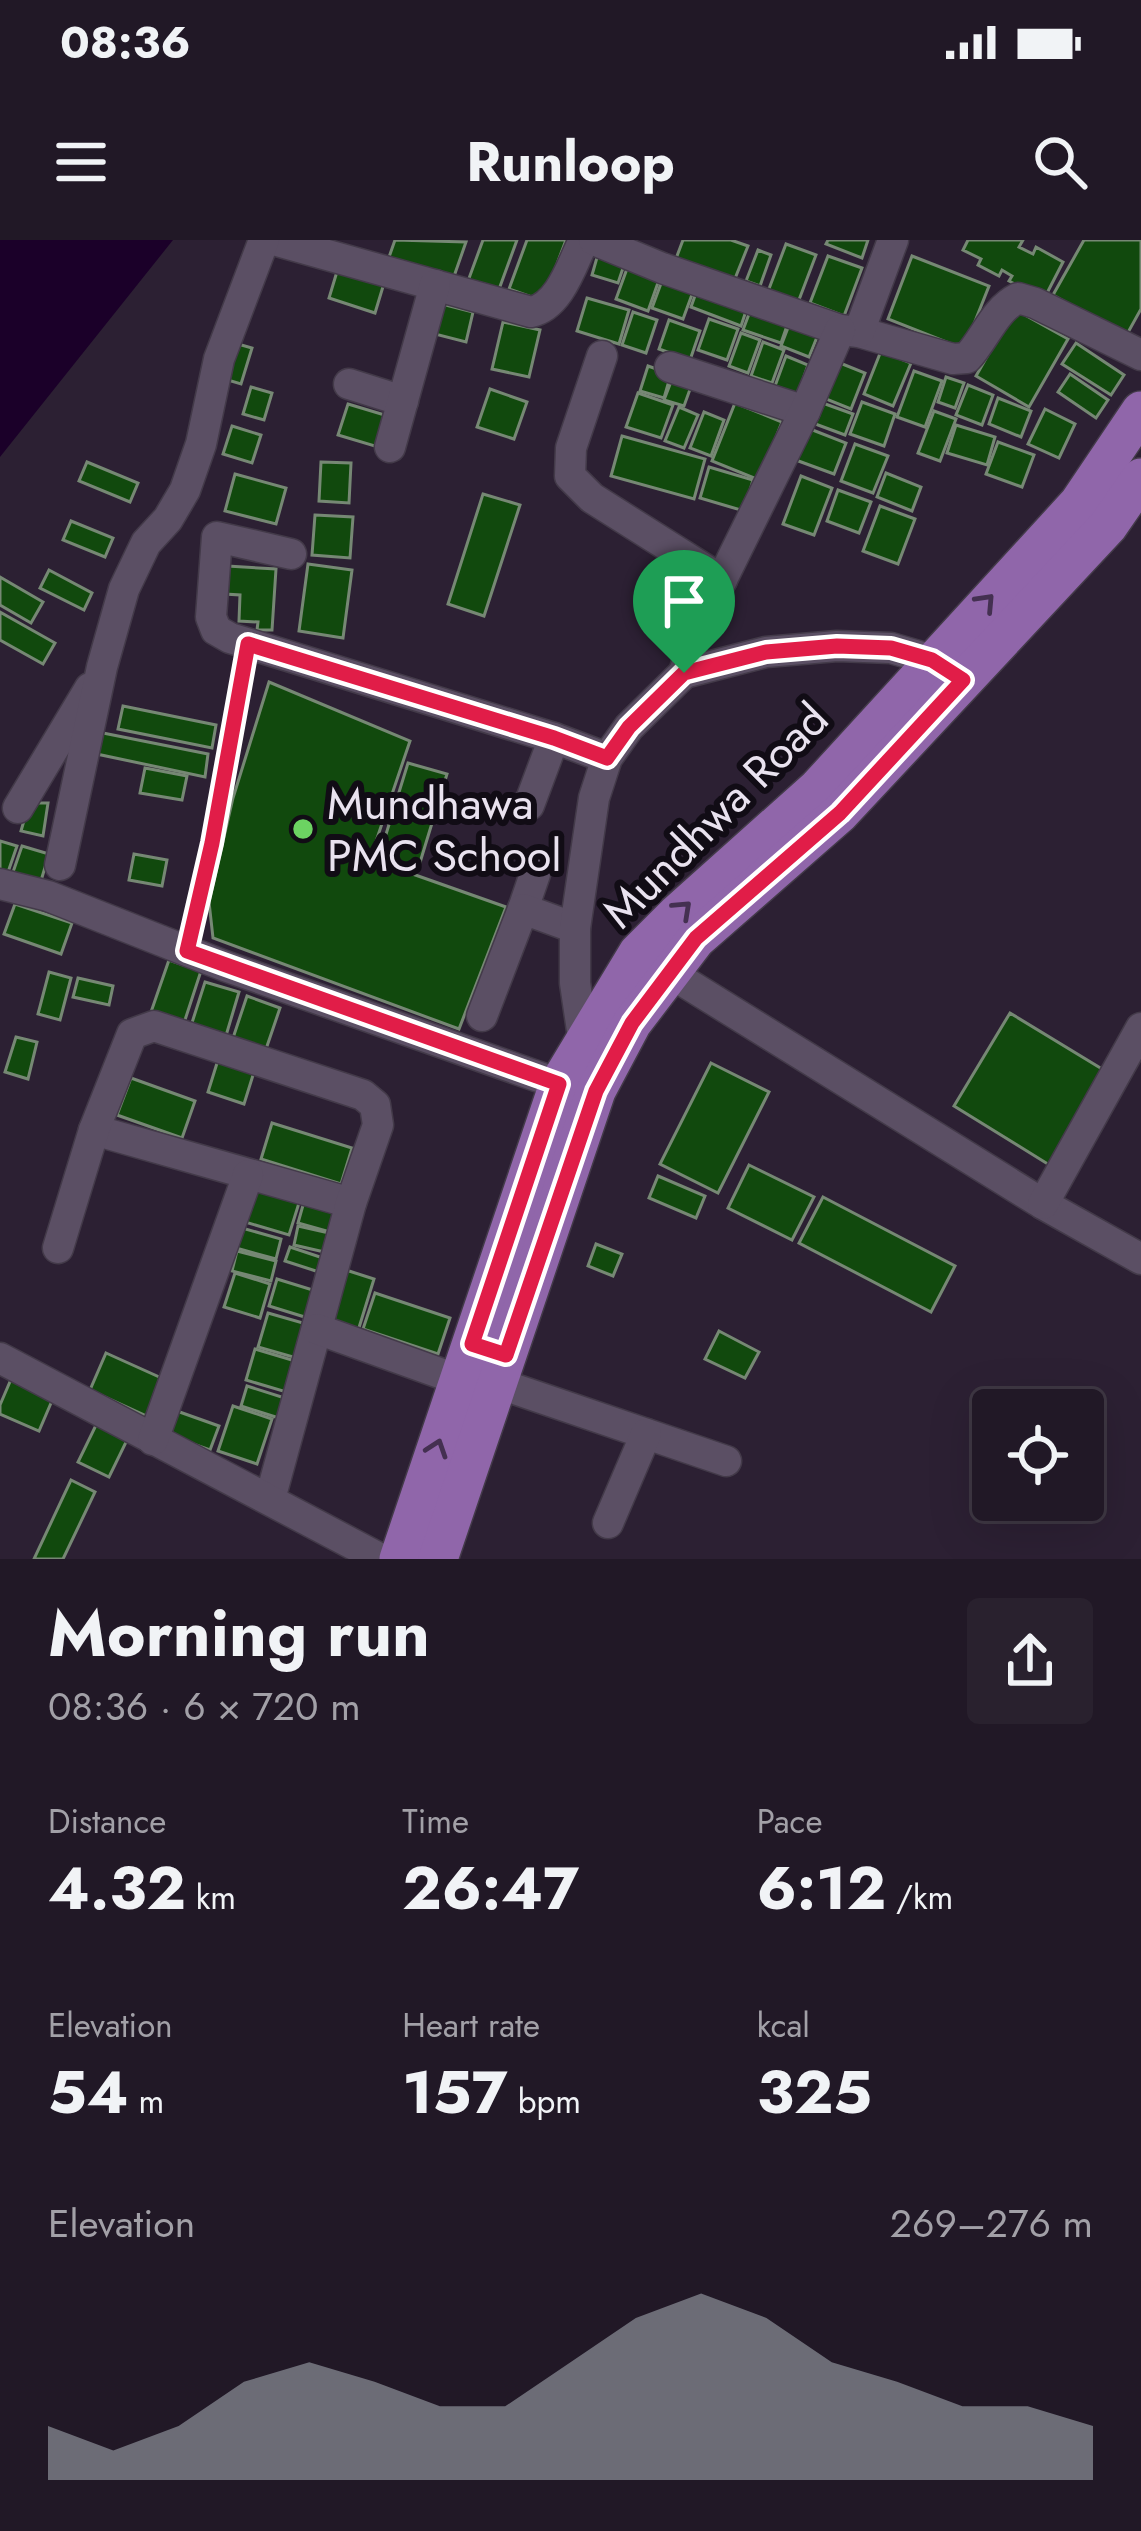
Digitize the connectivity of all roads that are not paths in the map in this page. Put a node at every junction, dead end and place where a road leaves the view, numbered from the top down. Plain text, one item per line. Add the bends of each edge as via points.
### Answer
1 (264, 240) edge
2 (274, 240) edge
3 (584, 240) edge
4 (594, 240) edge
5 (893, 240) edge
6 (435, 285) junction
7 (849, 331) junction
8 (1141, 355) edge
9 (602, 356) dead end
10 (670, 367) dead end
11 (350, 384) dead end
12 (403, 401) junction
13 (806, 411) junction
14 (1141, 411) edge
15 (390, 447) dead end
16 (1141, 478) edge
17 (168, 519) junction
18 (217, 537) junction
19 (291, 554) dead end
20 (722, 580) junction
21 (102, 667) junction
22 (948, 670) junction
23 (684, 673) junction
24 (554, 738) junction
25 (607, 758) junction
26 (530, 805) dead end
27 (18, 808) dead end
28 (60, 865) dead end
29 (535, 874) dead end
30 (0, 884) edge
31 (523, 909) junction
32 (575, 928) junction
33 (654, 962) junction
34 (482, 1016) dead end
35 (1141, 1028) edge
36 (584, 1044) junction
37 (559, 1084) junction
38 (94, 1130) junction
39 (248, 1175) junction
40 (351, 1203) junction
41 (1042, 1204) junction
42 (58, 1248) dead end
43 (1141, 1259) edge
44 (316, 1329) junction
45 (0, 1358) edge
46 (484, 1366) junction
47 (646, 1434) junction
48 (153, 1440) junction
49 (726, 1461) dead end
50 (270, 1498) junction
51 (608, 1522) dead end
52 (381, 1559) edge
53 (399, 1559) edge
54 (438, 1559) edge

1 - 17 street via 219,359 185,490
2 - 6 street
3 - 6 street via 545,309
4 - 7 street
5 - 7 street
6 - 12 street
7 - 8 street via 967,358 1004,305 1018,298
7 - 13 street
9 - 20 street via 571,448 570,476 592,499
10 - 13 street
11 - 12 street
12 - 15 street
13 - 20 street
22 -> 14 main road, Mundhwa Road
16 - 22 main road, Mundhwa Road via 1108,526
17 - 18 street
17 - 21 street via 146,543 124,590
18 - 19 street
18 - 24 street via 216,630
20 - 23 street
21 - 27 street
21 - 28 street
22 - 23 street via 891,648 837,646 766,652
22 - 33 main road, Mundhwa Road via 677,914
23 - 25 street
24 - 25 street
24 - 26 street
25 - 32 street
29 - 31 street
30 - 37 street
31 - 32 street
31 - 34 street
32 - 36 street
33 - 36 main road, Mundhwa Road via 604,1006
33 - 41 street
33 - 46 main road, Mundhwa Road
35 - 41 street
36 - 37 main road, Mundhwa Road
37 - 46 main road, Mundhwa Road
38 - 39 street
38 - 40 street via 132,1034 154,1026 375,1105 378,1125
38 - 42 street
39 - 40 street
39 - 48 street
40 - 44 street
41 - 43 street
44 - 46 street
44 - 50 street
45 - 48 street
46 - 47 street
53 -> 46 main road, Mundhwa Road
46 - 54 main road, Mundhwa Road
47 - 49 street
47 - 51 street
48 - 50 street
50 - 52 street

